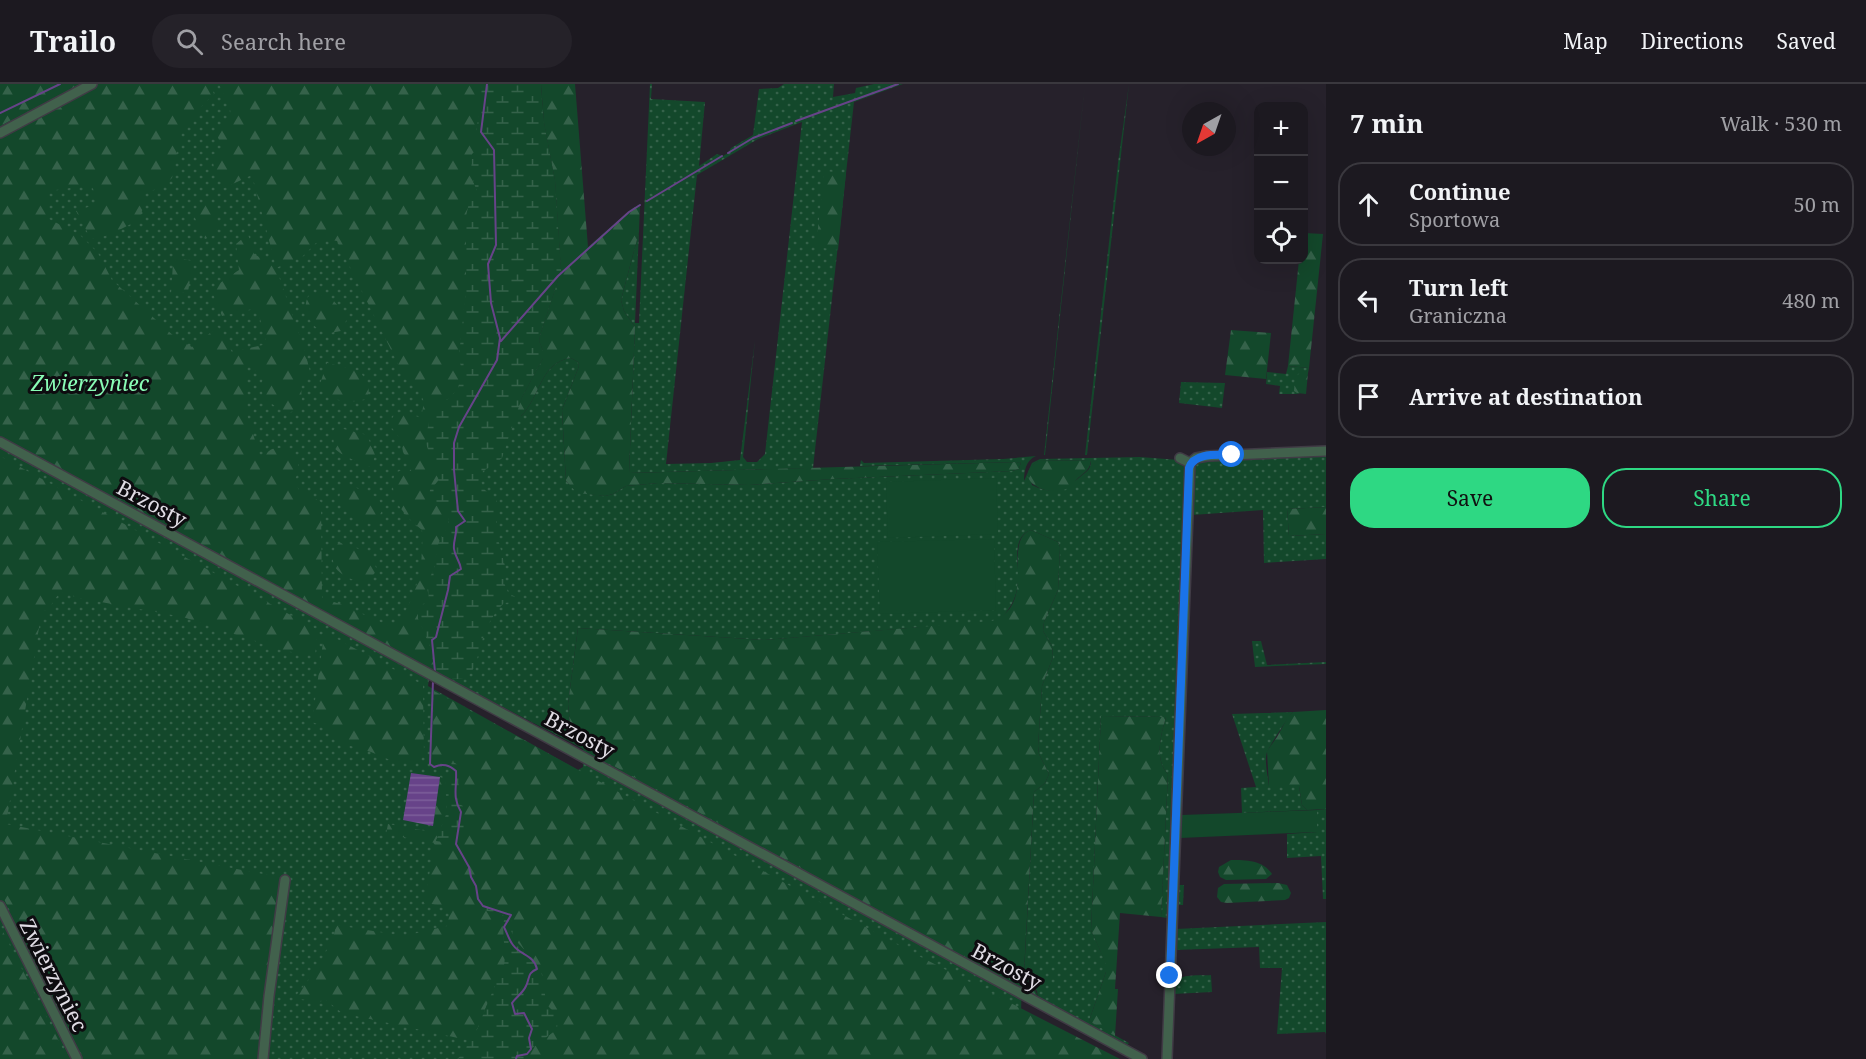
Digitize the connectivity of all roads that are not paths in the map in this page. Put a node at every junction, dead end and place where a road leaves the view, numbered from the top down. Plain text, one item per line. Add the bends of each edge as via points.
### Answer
1 (92, 84) edge
2 (0, 133) edge
3 (0, 442) edge
4 (1326, 451) edge
5 (1180, 458) dead end
6 (1190, 463) junction
7 (285, 880) dead end
8 (0, 906) edge
9 (77, 1059) edge
10 (263, 1059) edge
11 (1142, 1059) edge
12 (1167, 1059) edge

1 - 2 street
3 - 11 street, Brzosty
4 - 6 street via 1207,456
5 - 6 street
6 - 12 street
7 - 10 street
8 - 9 street, Zwierzyniec

